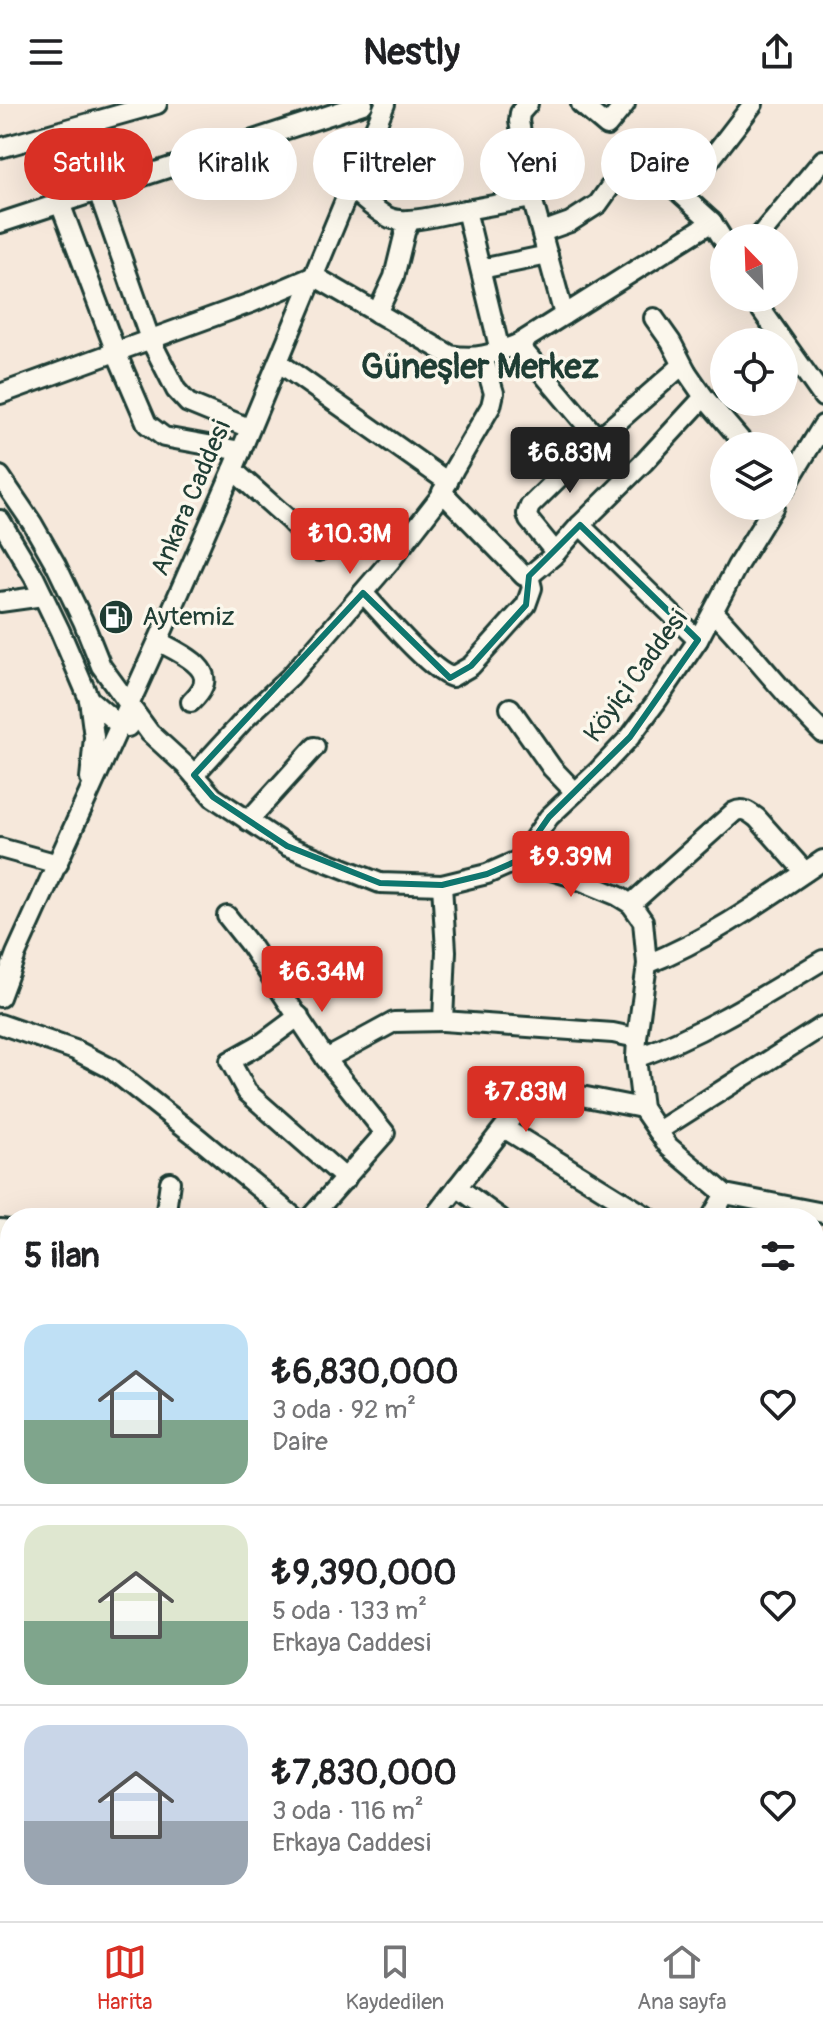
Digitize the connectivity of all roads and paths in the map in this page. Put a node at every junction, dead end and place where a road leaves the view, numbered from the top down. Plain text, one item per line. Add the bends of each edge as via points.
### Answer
1 (157, 104) edge
2 (363, 104) edge
3 (385, 104) edge
4 (528, 104) edge
5 (581, 104) edge
6 (625, 104) edge
7 (753, 104) edge
8 (375, 128) edge
9 (520, 128) edge
10 (0, 148) edge
11 (717, 151) edge
12 (823, 160) edge
13 (153, 173) edge
14 (70, 200) edge
15 (101, 200) edge
16 (344, 200) edge
17 (365, 200) edge
18 (521, 200) edge
19 (533, 200) edge
20 (601, 200) edge
21 (688, 200) edge
22 (60, 203) junction
23 (466, 210) junction
24 (410, 220) junction
25 (712, 222) joint
26 (0, 223) edge
27 (770, 224) edge
28 (542, 232) junction
29 (548, 255) junction
30 (481, 269) junction
31 (314, 276) junction
32 (763, 312) edge
33 (377, 313) junction
34 (564, 315) junction
35 (654, 318) dead end
36 (150, 339) junction
37 (518, 344) junction
38 (116, 352) junction
39 (492, 354) junction
40 (278, 362) junction
41 (686, 371) junction
42 (0, 394) edge
43 (704, 397) junction
44 (823, 397) edge
45 (823, 425) edge
46 (249, 428) junction
47 (734, 432) edge
48 (598, 439) junction
49 (818, 445) edge
50 (241, 451) junction
51 (233, 470) junction
52 (798, 470) edge
53 (0, 476) edge
54 (445, 487) junction
55 (0, 520) edge
56 (765, 520) edge
57 (580, 525) junction
58 (319, 551) dead end
59 (556, 553) junction
60 (529, 576) junction
61 (363, 593) junction
62 (43, 596) junction
63 (0, 602) edge
64 (714, 612) junction
65 (698, 640) junction
66 (158, 641) junction
67 (89, 699) junction
68 (191, 702) dead end
69 (129, 705) junction
70 (510, 708) dead end
71 (119, 725) junction
72 (150, 733) junction
73 (823, 733) edge
74 (315, 747) dead end
75 (194, 775) junction
76 (575, 792) junction
77 (89, 796) junction
78 (248, 821) junction
79 (0, 848) edge
80 (519, 860) junction
81 (823, 860) edge
82 (58, 864) junction
83 (805, 872) junction
84 (442, 885) junction
85 (631, 904) junction
86 (227, 916) dead end
87 (823, 960) edge
88 (647, 964) junction
89 (0, 997) edge
90 (299, 1016) junction
91 (443, 1021) junction
92 (0, 1024) edge
93 (823, 1026) edge
94 (637, 1038) junction
95 (636, 1058) junction
96 (326, 1059) junction
97 (642, 1108) junction
98 (504, 1128) junction
99 (658, 1131) junction
100 (346, 1179) junction
101 (170, 1182) dead end
102 (457, 1187) junction
103 (725, 1194) junction
104 (166, 1208) edge
105 (283, 1208) edge
106 (319, 1208) edge
107 (441, 1208) edge
108 (486, 1208) edge
109 (633, 1208) edge
110 (717, 1208) edge
111 (797, 1208) edge

1 - 10 street
2 - 13 street
3 - 8 street, Ankara Caddesi
4 - 9 street via 520,113
5 - 6 street via 607,126
7 - 11 street
12 - 27 street
14 - 22 street
15 - 36 street
16 - 31 street, Ankara Caddesi
17 - 24 street via 393,220
18 - 23 street
19 - 28 street
20 - 28 street via 570,222
21 - 25 street
22 - 26 street
22 - 38 street
23 - 24 street
23 - 30 street
24 - 33 street
25 - 34 street
28 - 29 street
29 - 30 street
29 - 34 street
30 - 39 street
31 - 33 street
31 - 36 street
31 - 40 street, Ankara Caddesi
32 - 44 street
33 - 39 street via 450,355
34 - 37 street
35 - 41 street
36 - 38 street
36 - 46 street via 188,403
37 - 39 street
37 - 48 street
38 - 42 street
38 - 50 street via 147,424 164,437
39 - 54 street via 491,406
40 - 46 street, Ankara Caddesi
40 - 54 street
41 - 43 street
41 - 48 street via 679,368
43 - 47 street
43 - 57 street
45 - 49 street
46 - 50 street, Ankara Caddesi
48 - 59 street via 527,514
49 - 52 street
50 - 51 street, Ankara Caddesi
51 - 58 street
51 - 66 street, Ankara Caddesi
53 - 69 street via 56,565 101,666
54 - 60 street
54 - 61 street
55 - 62 street
56 - 64 street, Köyiçi Caddesi
57 - 59 street
57 - 65 street
59 - 60 street
60 - 61 street via 532,588 526,605 471,666 452,677 417,650
61 - 75 street
62 - 63 street
62 - 67 street
64 - 65 street, Köyiçi Caddesi
64 - 73 street
65 - 76 street, Köyiçi Caddesi via 630,737
66 - 68 street via 197,663 204,685
66 - 69 street, Ankara Caddesi
67 - 71 street
67 - 77 street via 94,737
69 - 71 street, Ankara Caddesi
69 - 72 street
70 - 76 street
71 - 72 street
71 - 77 street, Ankara Caddesi
72 - 75 street
74 - 78 street
75 - 78 street via 213,797
76 - 80 street, Köyiçi Caddesi via 549,817
77 - 82 street, Ankara Caddesi
78 - 84 street via 287,846 380,883
79 - 82 street
80 - 84 street
80 - 85 street
81 - 83 street
82 - 89 street, Ankara Caddesi
83 - 85 street via 757,818 742,810
83 - 88 street via 678,952
84 - 91 street
85 - 88 street via 643,921
86 - 90 street
87 - 95 street via 687,1037
88 - 94 street
90 - 96 street
90 - 100 street via 230,1061 247,1092
91 - 94 street
91 - 96 street via 394,1022
92 - 105 street via 110,1068
93 - 99 street
94 - 95 street
95 - 97 street
96 - 100 street via 385,1133
97 - 98 street via 537,1090
97 - 99 street
98 - 102 street
98 - 109 street
99 - 103 street via 669,1147
100 - 106 street
101 - 104 street
102 - 107 street
102 - 108 street
103 - 110 street
103 - 111 street

